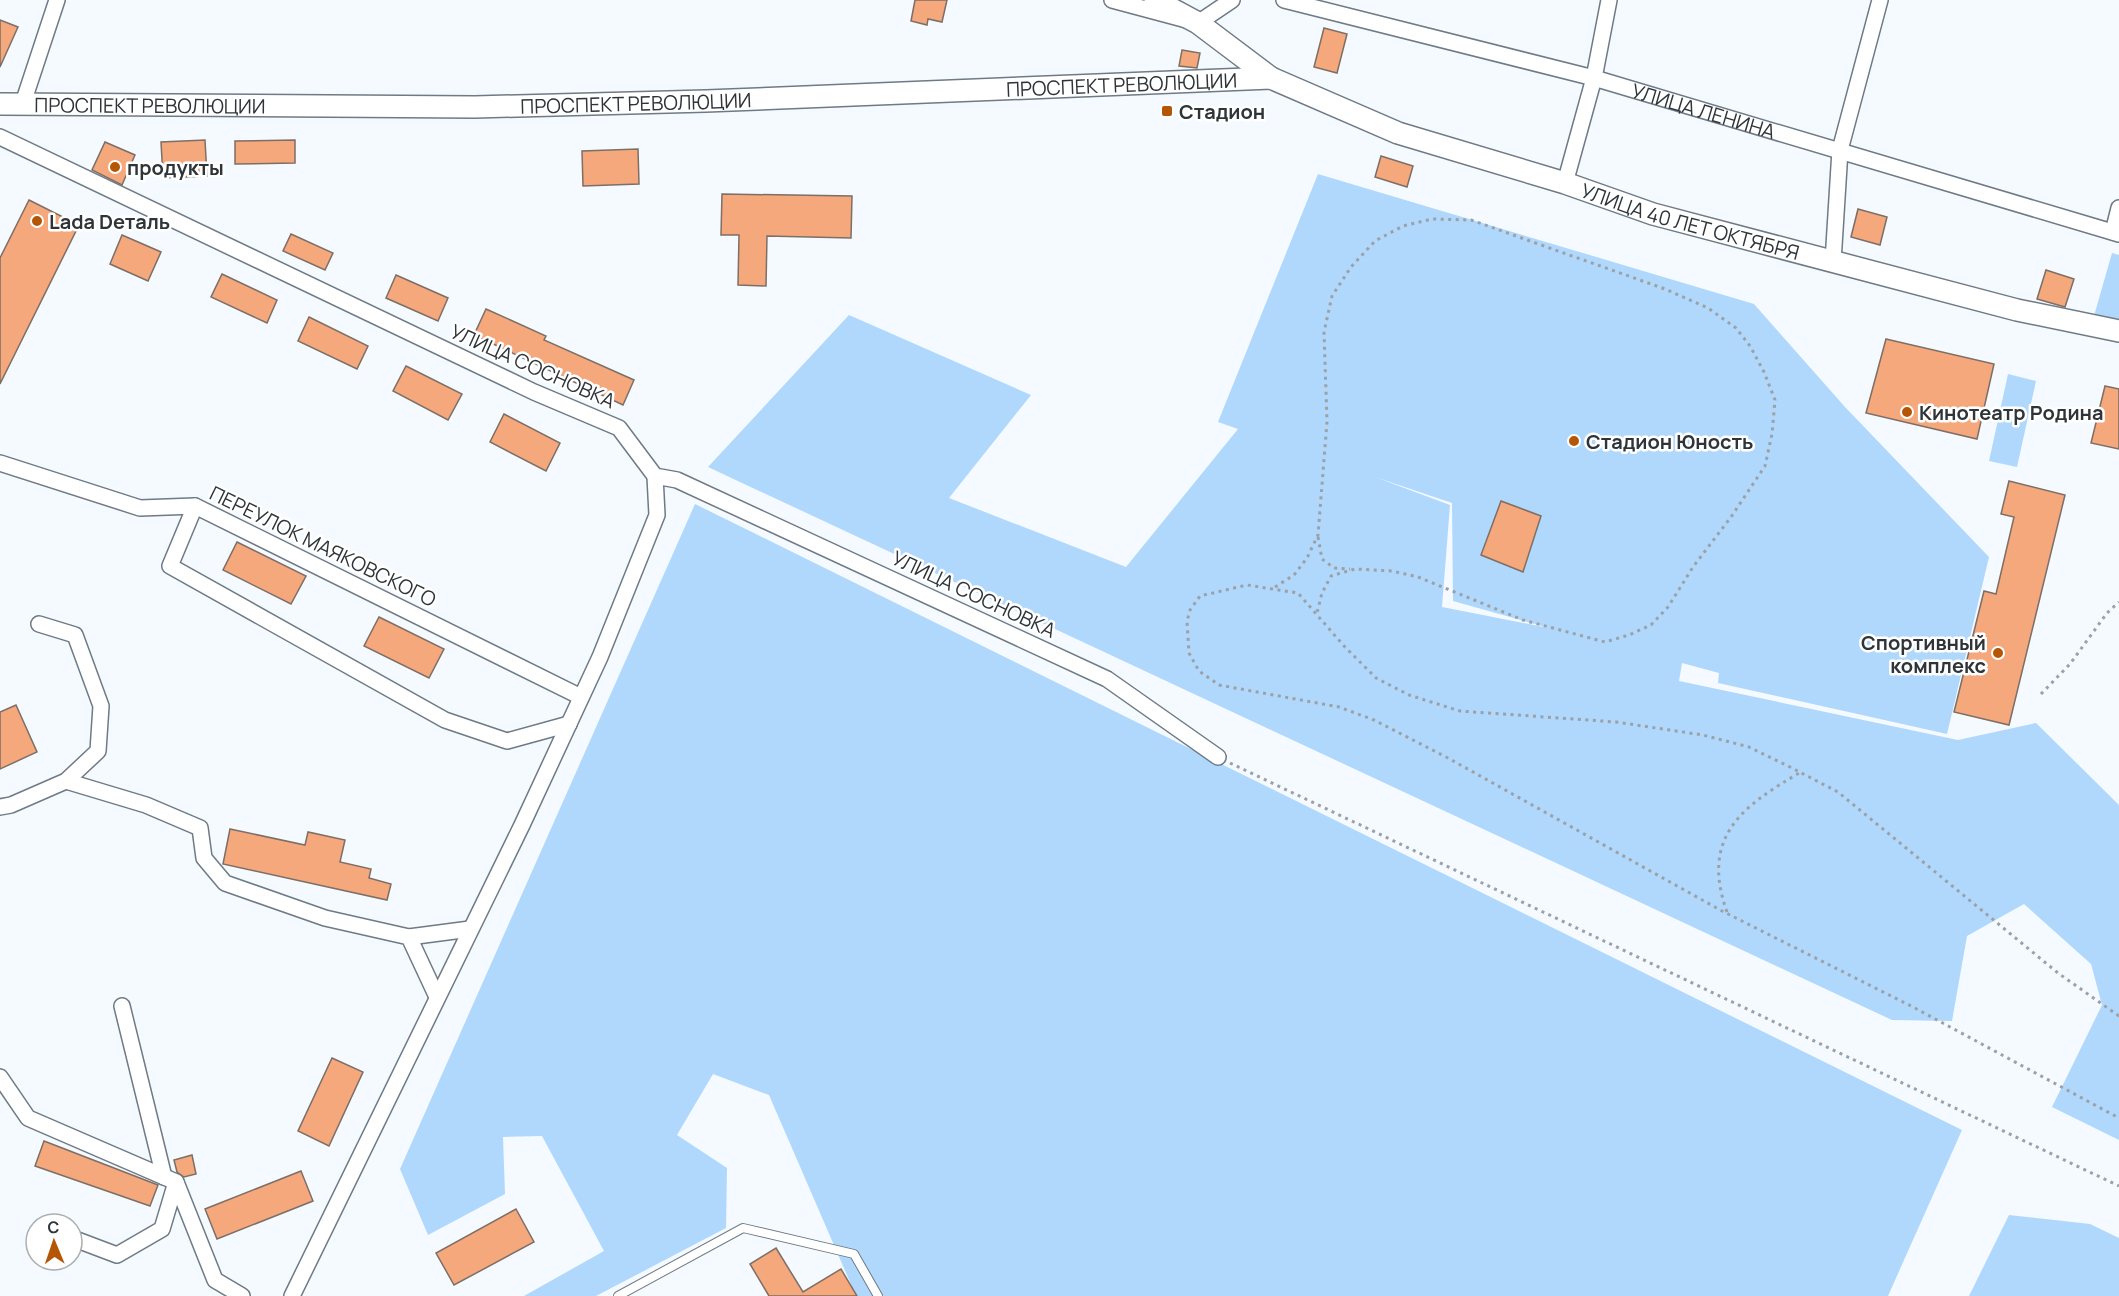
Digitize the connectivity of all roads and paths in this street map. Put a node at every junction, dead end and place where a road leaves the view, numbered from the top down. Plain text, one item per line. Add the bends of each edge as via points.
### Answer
1 (57, 0) edge
2 (1112, 0) edge
3 (1155, 0) edge
4 (1232, 0) edge
5 (1284, 0) edge
6 (1610, 0) edge
7 (1880, 0) edge
8 (1197, 23) junction
9 (1271, 78) junction
10 (1594, 78) junction
11 (0, 104) edge
12 (22, 106) junction
13 (0, 137) edge
14 (1840, 150) junction
15 (1565, 183) junction
16 (2119, 208) edge
17 (2116, 233) edge
18 (1833, 262) junction
19 (2119, 331) edge
20 (0, 463) edge
21 (655, 476) junction
22 (195, 506) junction
23 (1318, 535) junction
24 (1355, 570) junction
25 (1274, 588) junction
26 (2119, 602) edge
27 (1317, 613) junction
28 (39, 624) dead end
29 (2041, 694) dead end
30 (581, 697) junction
31 (569, 724) junction
32 (1218, 757) joint
33 (1801, 772) junction
34 (66, 781) junction
35 (0, 807) edge
36 (1727, 914) junction
37 (470, 929) junction
38 (409, 938) junction
39 (437, 997) junction
40 (122, 1006) dead end
41 (2119, 1016) edge
42 (0, 1077) edge
43 (2119, 1118) edge
44 (170, 1179) junction
45 (2119, 1186) edge
46 (84, 1243) edge
47 (242, 1296) edge
48 (292, 1296) edge
49 (618, 1296) edge
50 (878, 1296) edge

1 - 12 street
2 - 8 street
3 - 8 street
4 - 8 street
5 - 10 street, УЛИЦА ЛЕНИНА
6 - 10 street
7 - 14 street
8 - 9 street
9 - 12 street, ПРОСПЕКТ РЕВОЛЮЦИИ via 475,107
9 - 15 street, УЛИЦА 40 ЛЕТ ОКТЯБРЯ via 1398,133
10 - 14 street, УЛИЦА ЛЕНИНА
10 - 15 street
11 - 12 street, ПРОСПЕКТ РЕВОЛЮЦИИ
13 - 21 street, УЛИЦА СОСНОВКА via 534,392 620,428
14 - 17 street, УЛИЦА ЛЕНИНА
14 - 18 street
15 - 18 street, УЛИЦА 40 ЛЕТ ОКТЯБРЯ via 1653,213
16 - 17 street
18 - 19 street, УЛИЦА 40 ЛЕТ ОКТЯБРЯ via 2017,310
20 - 22 street, ПЕРЕУЛОК МАЯКОВСКОГО via 140,508
21 - 30 street via 657,515
21 - 32 street, УЛИЦА СОСНОВКА via 677,480 1107,679
22 - 30 street, ПЕРЕУЛОК МАЯКОВСКОГО
22 - 31 street via 170,566 445,720 507,741
23 - 24 path via 1322,560 1334,568
23 - 24 path via 1327,422 1324,332 1332,296 1375,241 1403,226 1432,219 1471,220 1708,308 1736,328 1750,346 1775,400 1766,466 1668,607 1651,625 1605,642 1523,620 1418,577 1392,570
23 - 25 path via 1294,575
24 - 27 path via 1331,576
25 - 27 path via 1298,593
25 - 36 path via 1246,585 1200,596 1190,610 1186,636 1189,653 1199,671 1219,684 1339,707 1374,720
26 - 29 path
27 - 33 path via 1376,678 1409,695 1460,711 1616,722 1703,735 1749,747
28 - 34 street via 75,635 100,706 98,751
30 - 31 street
31 - 37 street
32 - 45 path
33 - 36 path via 1741,813 1725,835 1719,861 1719,892
33 - 41 path via 1838,792 2058,973
34 - 35 street
34 - 38 street via 147,805 200,828 204,858 225,883 325,918
36 - 43 path via 1913,1007
37 - 38 street
37 - 39 street
38 - 39 street
39 - 48 street
40 - 44 street
42 - 44 street via 28,1118
44 - 46 street via 162,1229 117,1255
44 - 47 street via 215,1280
49 - 50 lane via 743,1228 854,1254

